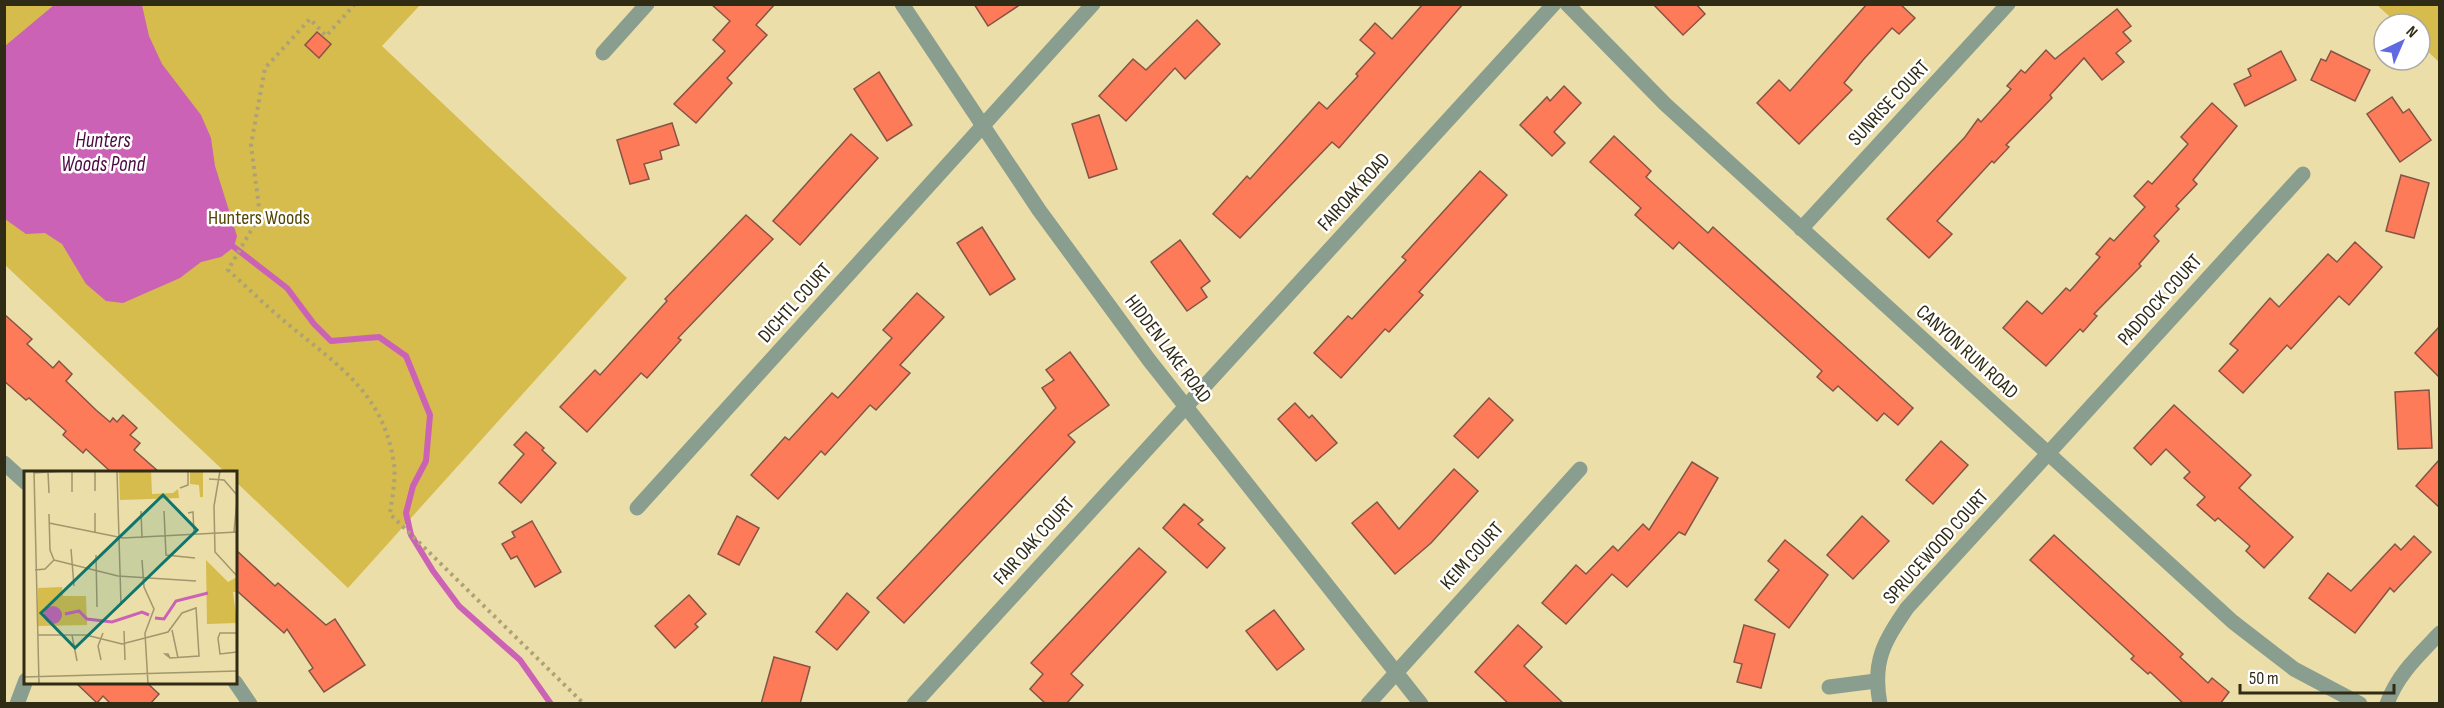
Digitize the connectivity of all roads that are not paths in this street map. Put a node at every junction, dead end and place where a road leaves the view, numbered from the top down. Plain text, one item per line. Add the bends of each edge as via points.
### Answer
1 (647, 4) edge
2 (902, 4) edge
3 (1093, 4) edge
4 (1554, 4) edge
5 (1567, 4) edge
6 (2008, 4) edge
7 (603, 53) dead end
8 (983, 126) junction
9 (2303, 174) dead end
10 (1802, 229) junction
11 (1185, 408) junction
12 (2048, 454) junction
13 (4, 464) edge
14 (1580, 469) dead end
15 (24, 481) edge
16 (637, 508) dead end
17 (2439, 633) edge
18 (1395, 672) junction
19 (1875, 681) junction
20 (24, 684) edge
21 (236, 684) edge
22 (1829, 687) dead end
23 (17, 704) edge
24 (250, 704) edge
25 (914, 704) edge
26 (1368, 704) edge
27 (1421, 704) edge
28 (1880, 704) edge
29 (2360, 704) edge
30 (2387, 704) edge

1 - 7 street
2 - 8 street, HIDDEN LAKE ROAD
3 - 8 street, DICHTL COURT
4 - 11 street, FAIROAK ROAD
5 - 10 street, CANYON RUN ROAD via 1665,104
6 - 10 street, SUNRISE COURT
8 - 11 street, HIDDEN LAKE ROAD via 1039,210
8 - 16 street, DICHTL COURT
9 - 12 street, PADDOCK COURT
10 - 12 street, CANYON RUN ROAD
11 - 18 street, HIDDEN LAKE ROAD
11 - 25 street, FAIR OAK COURT
12 - 19 street, SPRUCEWOOD COURT via 1907,608 1886,642
12 - 29 street, CANYON RUN ROAD via 2272,654
13 - 15 street
14 - 18 street, KEIM COURT
17 - 30 street via 2403,673
18 - 26 street, KEIM COURT
18 - 27 street, HIDDEN LAKE ROAD
19 - 22 street
19 - 28 street, SPRUCEWOOD COURT
20 - 23 street
21 - 24 street

